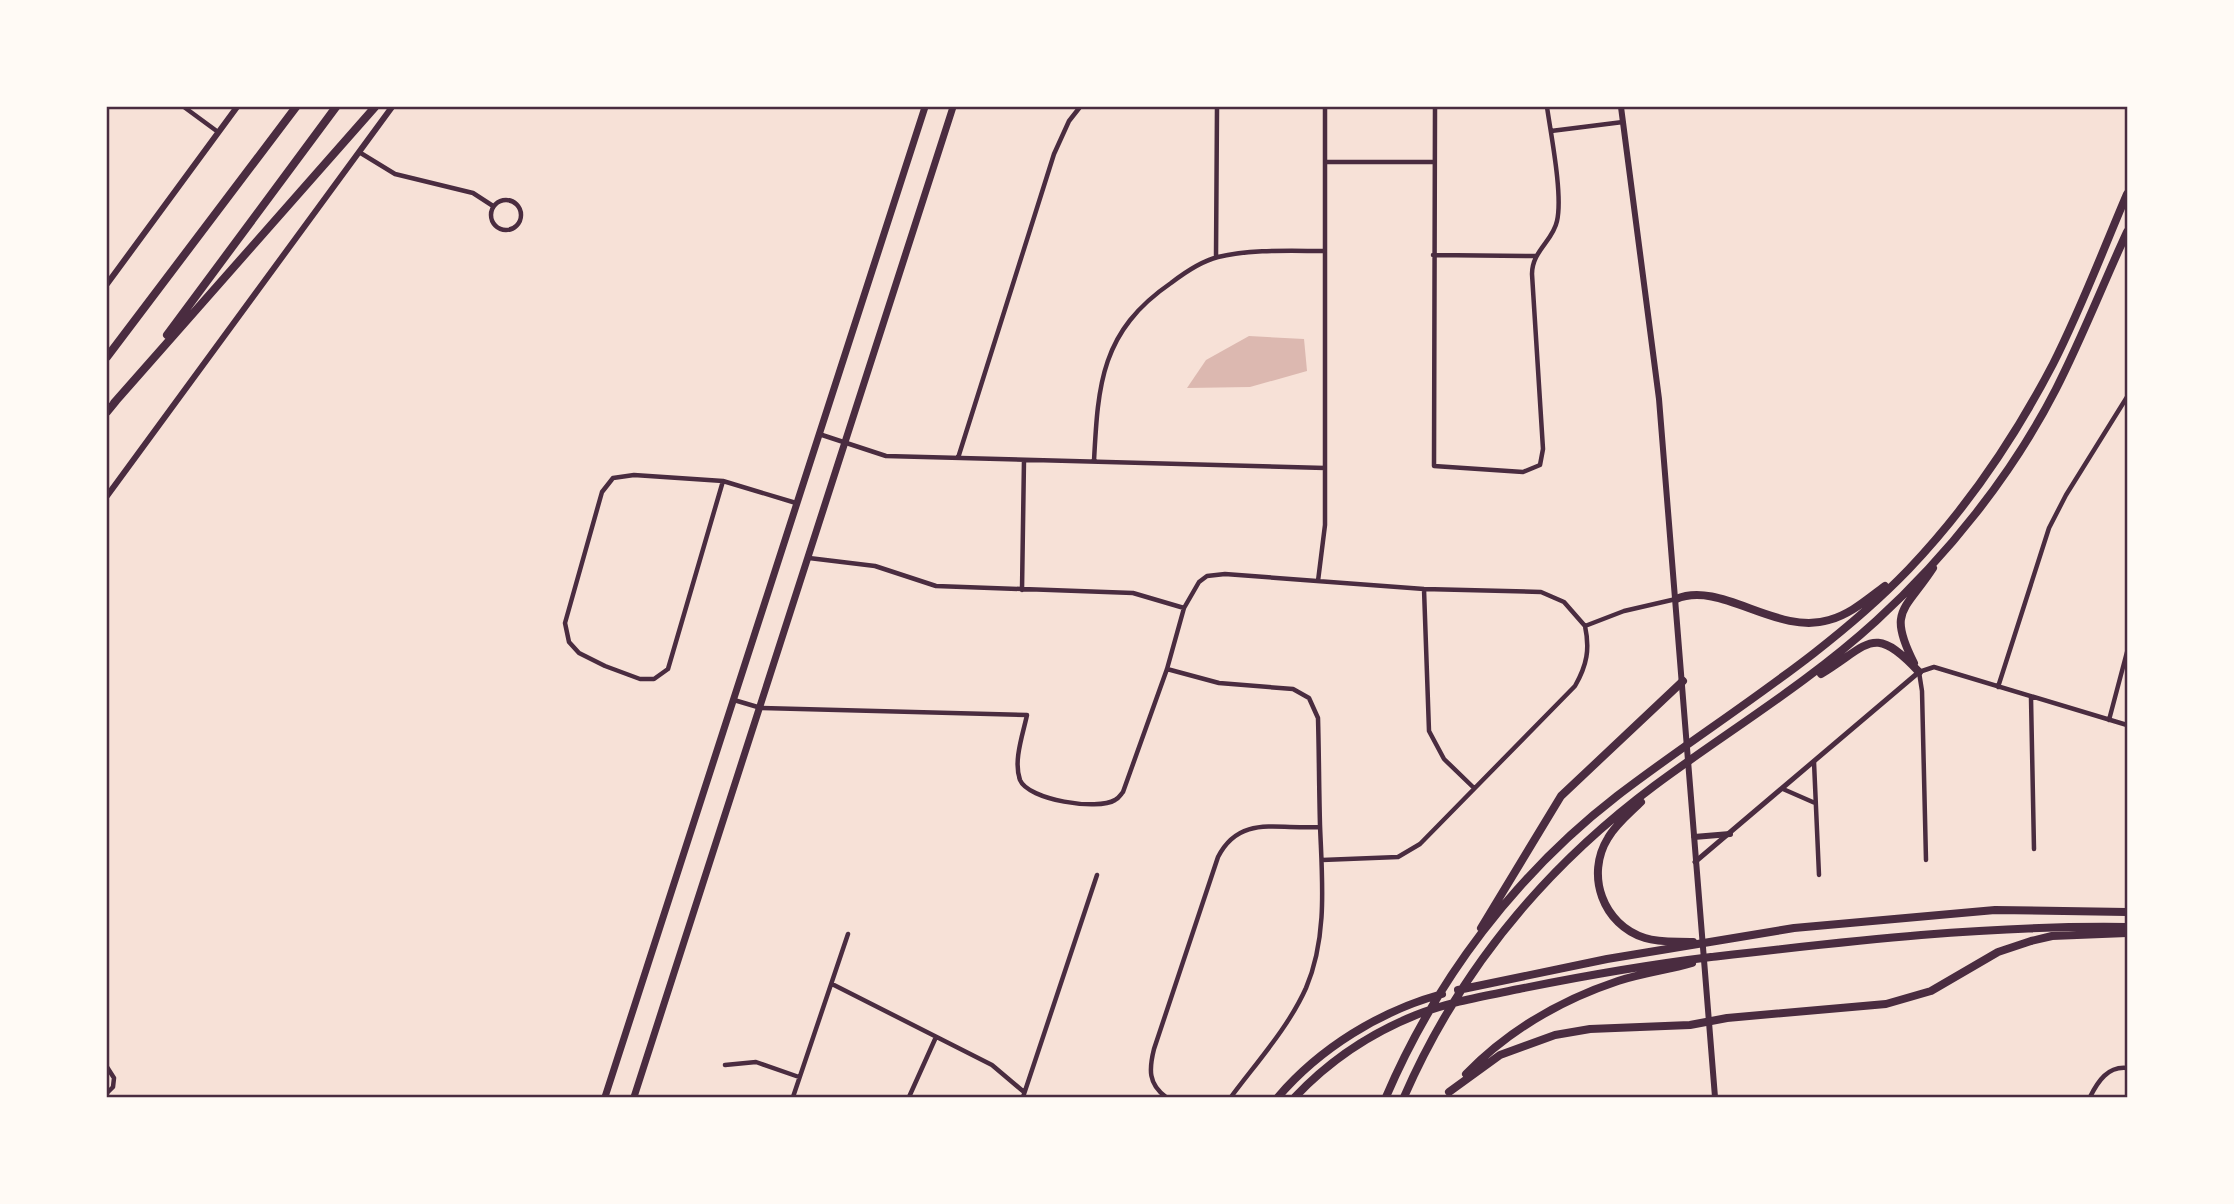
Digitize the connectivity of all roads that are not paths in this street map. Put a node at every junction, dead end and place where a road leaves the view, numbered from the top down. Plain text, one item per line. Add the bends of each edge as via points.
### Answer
1 (184, 107) edge
2 (237, 107) edge
3 (296, 107) edge
4 (336, 107) edge
5 (375, 107) edge
6 (393, 107) edge
7 (925, 107) edge
8 (953, 107) edge
9 (1080, 107) edge
10 (1217, 107) edge
11 (1325, 107) edge
12 (1435, 107) edge
13 (1547, 107) edge
14 (1621, 107) edge
15 (1623, 122) junction
16 (1550, 131) junction
17 (218, 132) junction
18 (359, 152) junction
19 (1325, 162) junction
20 (1434, 162) junction
21 (2127, 194) edge
22 (494, 206) junction
23 (2127, 232) edge
24 (1325, 251) junction
25 (1433, 256) junction
26 (1535, 256) junction
27 (1216, 257) junction
28 (107, 284) edge
29 (107, 357) edge
30 (2127, 397) edge
31 (114, 402) junction
32 (107, 412) edge
33 (820, 434) junction
34 (846, 441) junction
35 (958, 458) junction
36 (1024, 460) junction
37 (1094, 461) junction
38 (1325, 468) junction
39 (723, 481) junction
40 (107, 496) edge
41 (797, 503) junction
42 (1947, 547) junction
43 (809, 558) junction
44 (1907, 570) junction
45 (1318, 581) junction
46 (1424, 589) junction
47 (1022, 590) junction
48 (1676, 599) junction
49 (1184, 608) junction
50 (1585, 626) junction
51 (2127, 652) edge
52 (1167, 669) junction
53 (1919, 672) junction
54 (1682, 681) junction
55 (1998, 687) junction
56 (1785, 695) junction
57 (2031, 698) junction
58 (734, 700) junction
59 (761, 708) junction
60 (2109, 720) junction
61 (2127, 725) edge
62 (1814, 762) junction
63 (1657, 784) junction
64 (1474, 788) junction
65 (1783, 789) junction
66 (1815, 803) junction
67 (1320, 827) junction
68 (1730, 834) junction
69 (1694, 837) junction
70 (2034, 849) dead end
71 (1322, 860) junction
72 (1926, 860) dead end
73 (1695, 862) junction
74 (1097, 875) dead end
75 (1819, 875) dead end
76 (2127, 912) edge
77 (2127, 927) edge
78 (2127, 933) edge
79 (848, 934) dead end
80 (1473, 944) junction
81 (1671, 945) junction
82 (1673, 965) junction
83 (832, 984) junction
84 (1707, 1022) junction
85 (936, 1037) junction
86 (724, 1065) dead end
87 (107, 1068) edge
88 (2127, 1068) edge
89 (799, 1077) junction
90 (107, 1093) edge
91 (1023, 1094) edge
92 (1447, 1095) edge
93 (605, 1097) edge
94 (634, 1097) edge
95 (793, 1097) edge
96 (909, 1097) edge
97 (1166, 1097) edge
98 (1231, 1097) edge
99 (1278, 1097) edge
100 (1295, 1097) edge
101 (1386, 1097) edge
102 (1404, 1097) edge
103 (1715, 1097) edge
104 (2090, 1097) edge

1 - 17 street
2 - 17 main road
3 - 29 highway
4 - 31 highway
5 - 31 highway
6 - 18 main road
7 - 33 main road
8 - 34 main road
9 - 35 street via 1054,155
10 - 27 street
11 - 19 street
12 - 20 street
13 - 16 street
14 - 15 main road
15 - 16 street
15 - 48 main road via 1659,399
16 - 26 street via 1559,211 1554,230
17 - 28 main road
18 - 22 street via 395,174 473,193
18 - 40 main road
19 - 20 street
19 - 24 street
20 - 25 street
21 - 44 highway via 2053,363 2017,426 1956,514
22 - 22 street via 491,220 497,228 511,229 519,223 516,204 507,200
23 - 42 highway via 2055,391 2017,457
24 - 27 street
24 - 38 street
25 - 26 street
25 - 26 street via 1434,466 1523,471 1540,465 1543,449 1532,274
27 - 37 street via 1158,292 1123,331 1100,387
30 - 55 street via 2049,528
31 - 32 highway
33 - 34 street
33 - 41 main road
34 - 35 street via 886,456
34 - 43 main road
35 - 36 street
36 - 37 street
36 - 47 street
37 - 38 street
38 - 45 street via 1325,525
39 - 39 street via 634,475 609,481 565,623 569,642 579,653 640,679 654,679 668,669
39 - 41 street
41 - 58 main road
42 - 53 highway via 1901,615 1901,635
42 - 56 highway via 1877,620
43 - 47 street via 875,566 936,586
43 - 59 main road
44 - 48 highway via 1855,608 1817,623 1786,621 1696,593
44 - 80 highway via 1833,639 1568,838 1510,897
45 - 46 street
45 - 49 street via 1214,574 1199,582
46 - 50 street via 1541,592 1564,602
46 - 64 street via 1429,730 1444,759
47 - 49 street via 1133,593
48 - 50 street
48 - 54 main road
49 - 52 street
50 - 64 street via 1587,663 1575,686
51 - 60 street
52 - 59 street via 1123,792 1114,801 1100,803 1054,800 1028,791 1021,783 1018,771 1027,715
52 - 67 street via 1219,682 1301,692 1314,705
53 - 55 street via 1931,667
53 - 56 highway via 1894,647 1869,643
53 - 62 street
53 - 72 street
54 - 69 main road
54 - 80 highway via 1561,796
55 - 57 street
56 - 63 highway
57 - 60 street
57 - 70 street
58 - 59 street
58 - 93 main road
59 - 94 main road
60 - 61 street
62 - 65 street
62 - 66 street
63 - 81 highway via 1606,839 1597,881 1607,909 1620,925 1642,938
63 - 102 highway via 1578,848 1508,923 1452,1000
64 - 71 street via 1405,854 1385,859
65 - 66 street
65 - 68 street
66 - 75 street
67 - 71 street
67 - 97 street via 1241,829 1226,841 1154,1049 1152,1082
68 - 69 main road
68 - 73 street
69 - 73 main road
71 - 98 street via 1321,926 1307,985 1284,1026
73 - 84 main road
74 - 91 street
76 - 81 highway via 1995,910 1908,916
77 - 82 highway via 1926,933
78 - 84 highway via 2031,941 1998,952 1931,991 1886,1004
79 - 83 street
80 - 101 highway via 1412,1043
81 - 99 highway via 1426,999 1347,1037
82 - 92 highway via 1612,984 1546,1013 1486,1055
82 - 100 highway via 1480,997 1418,1014 1355,1047
83 - 85 street
83 - 89 street
84 - 92 highway via 1590,1029 1542,1038 1500,1055
84 - 103 main road
85 - 91 street via 992,1065
85 - 96 street
86 - 89 street via 756,1062
87 - 90 street via 114,1078
88 - 104 street via 2103,1076
89 - 95 street

